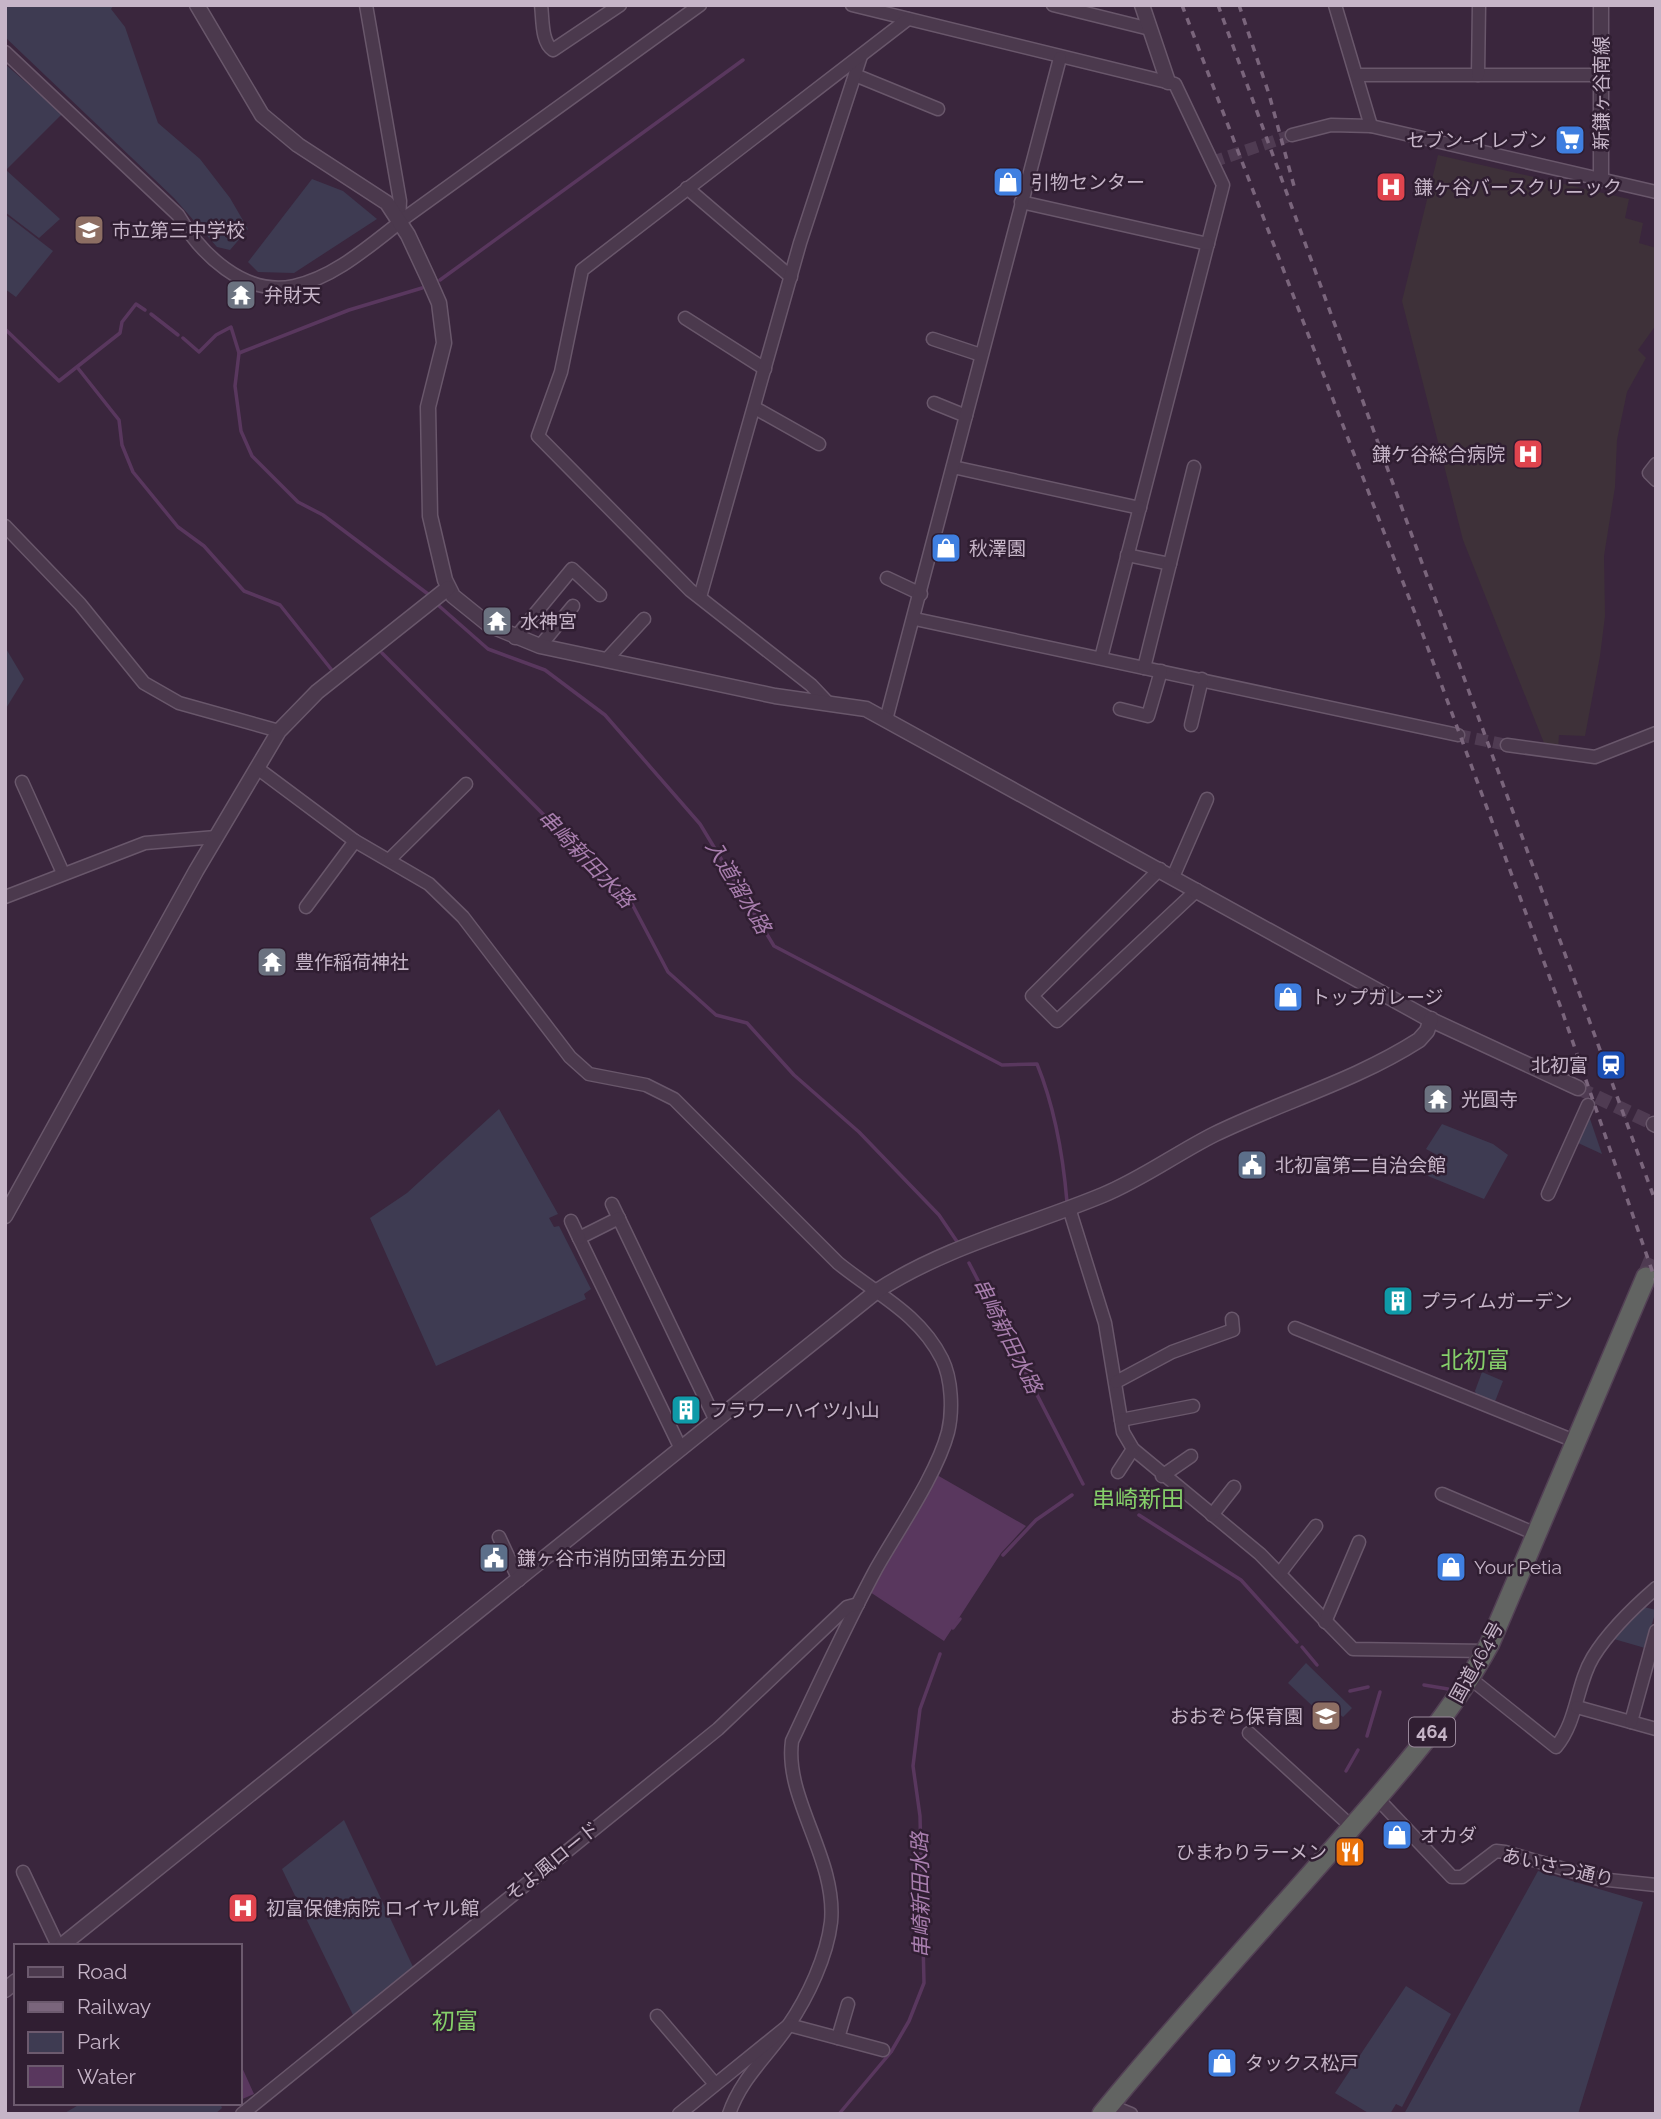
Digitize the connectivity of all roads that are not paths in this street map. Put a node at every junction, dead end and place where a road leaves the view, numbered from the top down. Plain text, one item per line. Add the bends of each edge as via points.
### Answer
1 (197, 5) edge
2 (366, 5) edge
3 (541, 5) edge
4 (700, 5) edge
5 (852, 5) edge
6 (1053, 5) edge
7 (1142, 5) edge
8 (1335, 5) edge
9 (1479, 5) edge
10 (1601, 5) edge
11 (620, 6) edge
12 (908, 19) junction
13 (1150, 29) junction
14 (5, 52) edge
15 (862, 56) junction
16 (1060, 58) junction
17 (855, 75) junction
18 (1357, 75) junction
19 (1478, 75) junction
20 (1601, 75) junction
21 (1168, 82) junction
22 (938, 109) dead end
23 (1371, 126) junction
24 (1292, 135) tunnel mouth
25 (1601, 180) junction
26 (687, 188) junction
27 (1656, 192) edge
28 (1021, 202) junction
29 (399, 222) junction
30 (1208, 244) junction
31 (791, 277) junction
32 (685, 318) dead end
33 (933, 339) dead end
34 (981, 355) junction
35 (765, 369) junction
36 (934, 403) dead end
37 (755, 408) junction
38 (966, 416) junction
39 (819, 444) dead end
40 (1656, 464) edge
41 (953, 467) junction
42 (1194, 467) dead end
43 (1656, 480) edge
44 (1140, 508) junction
45 (5, 527) edge
46 (1127, 555) junction
47 (1170, 564) junction
48 (887, 578) dead end
49 (448, 588) junction
50 (921, 594) junction
51 (600, 595) dead end
52 (700, 597) junction
53 (573, 606) dead end
54 (915, 619) junction
55 (644, 620) dead end
56 (515, 638) junction
57 (540, 646) junction
58 (1101, 658) junction
59 (607, 659) junction
60 (1144, 667) junction
61 (1161, 671) junction
62 (1202, 679) junction
63 (829, 704) junction
64 (1120, 709) dead end
65 (886, 720) junction
66 (1191, 725) dead end
67 (279, 732) junction
68 (1656, 733) edge
69 (1458, 735) tunnel mouth
70 (1507, 745) tunnel mouth
71 (257, 768) junction
72 (22, 782) dead end
73 (466, 784) dead end
74 (1207, 799) dead end
75 (216, 837) junction
76 (355, 841) junction
77 (390, 859) junction
78 (63, 873) junction
79 (1166, 873) junction
80 (1197, 890) junction
81 (5, 897) edge
82 (306, 907) dead end
83 (1431, 1019) junction
84 (1578, 1087) tunnel mouth
85 (1588, 1105) dead end
86 (1548, 1194) dead end
87 (612, 1204) dead end
88 (1069, 1208) junction
89 (5, 1216) edge
90 (619, 1218) junction
91 (571, 1222) dead end
92 (579, 1238) junction
93 (1646, 1277) tunnel mouth
94 (877, 1291) junction
95 (1232, 1319) dead end
96 (1295, 1328) dead end
97 (1116, 1382) junction
98 (1193, 1406) dead end
99 (1122, 1420) junction
100 (716, 1421) junction
101 (1577, 1442) junction
102 (681, 1449) junction
103 (1132, 1449) junction
104 (1191, 1456) dead end
105 (1118, 1472) dead end
106 (1162, 1476) junction
107 (1234, 1487) dead end
108 (1442, 1494) dead end
109 (1212, 1515) junction
110 (1316, 1527) dead end
111 (1536, 1534) junction
112 (499, 1537) dead end
113 (1359, 1542) dead end
114 (1280, 1573) junction
115 (519, 1580) junction
116 (1656, 1587) edge
117 (858, 1604) junction
118 (1325, 1622) junction
119 (1656, 1631) edge
120 (1486, 1651) junction
121 (1471, 1679) junction
122 (1577, 1707) junction
123 (1631, 1722) junction
124 (1656, 1728) edge
125 (1249, 1733) dead end
126 (1377, 1798) junction
127 (1352, 1827) junction
128 (23, 1872) dead end
129 (1656, 1885) edge
130 (58, 1944) edge
131 (62, 1944) edge
132 (848, 2004) dead end
133 (657, 2016) dead end
134 (789, 2025) junction
135 (838, 2038) junction
136 (883, 2050) dead end
137 (715, 2084) junction
138 (1106, 2108) edge
139 (730, 2113) edge
140 (242, 2114) edge
141 (679, 2114) edge
142 (1131, 2114) edge

1 - 29 street via 261,115 387,203
2 - 29 street via 398,188
3 - 11 street via 545,38 553,50
4 - 29 street
5 - 12 street
6 - 13 street
7 - 13 street
8 - 18 street
9 - 19 street
10 - 20 street, 新鎌ヶ谷南線
12 - 15 street
12 - 16 street
13 - 21 street
14 - 29 street via 178,215 204,252 242,277 278,287 298,286 349,261
15 - 17 street
15 - 26 street
16 - 21 street
16 - 28 street
17 - 22 street
17 - 31 street
18 - 19 street
18 - 23 street
19 - 20 street
20 - 25 street, 新鎌ヶ谷南線
21 - 30 street via 1175,84 1223,186
23 - 24 street via 1331,125
23 - 25 street
25 - 27 street
26 - 31 street
26 - 52 street via 582,270 561,372 538,436
28 - 30 street
28 - 34 street
29 - 49 street via 428,278 443,324 442,354 428,407 427,451 432,529
30 - 44 street
31 - 35 street
32 - 35 street
33 - 34 street
34 - 38 street
35 - 37 street
36 - 38 street
37 - 39 street
37 - 52 street
38 - 41 street
40 - 43 street via 1649,473
41 - 44 street
41 - 50 street
42 - 47 street
44 - 46 street
45 - 67 street via 80,604 144,683 178,703
46 - 47 street
46 - 58 street
47 - 60 street
48 - 50 street
49 - 56 street via 489,625
49 - 67 street via 317,692
50 - 54 street
51 - 56 street via 572,569
52 - 63 street
53 - 57 street
54 - 58 street
54 - 65 street
55 - 59 street
56 - 57 street
57 - 59 street
58 - 60 street
59 - 63 street
60 - 61 street
61 - 62 street
61 - 64 street via 1148,716
62 - 66 street
62 - 69 street
63 - 65 street via 866,709
65 - 79 street
67 - 71 street
68 - 70 street via 1595,757
71 - 75 street
71 - 76 street
72 - 78 street
73 - 77 street
74 - 79 street
75 - 78 street via 145,843
75 - 89 street
76 - 77 street
76 - 82 street
77 - 94 street via 429,884 463,917 570,1057 589,1074 646,1085 674,1099 838,1263
78 - 81 street
79 - 80 street
79 - 80 street via 1032,996 1056,1021
80 - 83 street
83 - 84 street
83 - 88 street via 1419,1040 1395,1055 1345,1081 1239,1123 1120,1188
85 - 86 street
87 - 90 street
88 - 94 street via 939,1259
88 - 97 street via 1105,1323
90 - 92 street
90 - 100 street
91 - 92 street
92 - 102 street
93 - 101 highway, 国道464号 / 464
94 - 100 street
94 - 117 street via 907,1313 943,1360 950,1418 941,1452
95 - 97 street via 1233,1331 1172,1352
96 - 101 street
97 - 99 street
98 - 99 street
99 - 103 street
100 - 102 street
101 - 111 highway, 国道464号 / 464
102 - 115 street
103 - 105 street
103 - 106 street
104 - 106 street
106 - 109 street
107 - 109 street
108 - 111 street
109 - 114 street
110 - 114 street
111 - 120 highway, 国道464号 / 464
112 - 115 street
113 - 118 street
114 - 118 street
115 - 131 street
116 - 122 street via 1592,1658
117 - 134 street via 792,1741 791,1768 821,1855 831,1923 818,1966
117 - 140 street, そよ風ロード via 848,1607 718,1729
118 - 120 street via 1347,1644 1363,1650
119 - 123 street
120 - 121 highway, 国道464号 / 464
121 - 122 street via 1556,1747 1568,1732
121 - 126 highway, 国道464号 / 464
122 - 123 street
123 - 124 street
125 - 127 street
126 - 127 highway, 国道464号 / 464
126 - 129 street, あいさつ通り via 1452,1877 1462,1877 1496,1851 1599,1879
127 - 138 highway, 国道464号 / 464
128 - 130 street
132 - 135 street
133 - 137 street
134 - 135 street
134 - 137 street
134 - 139 street via 737,2092
135 - 136 street
137 - 141 street
138 - 142 street

